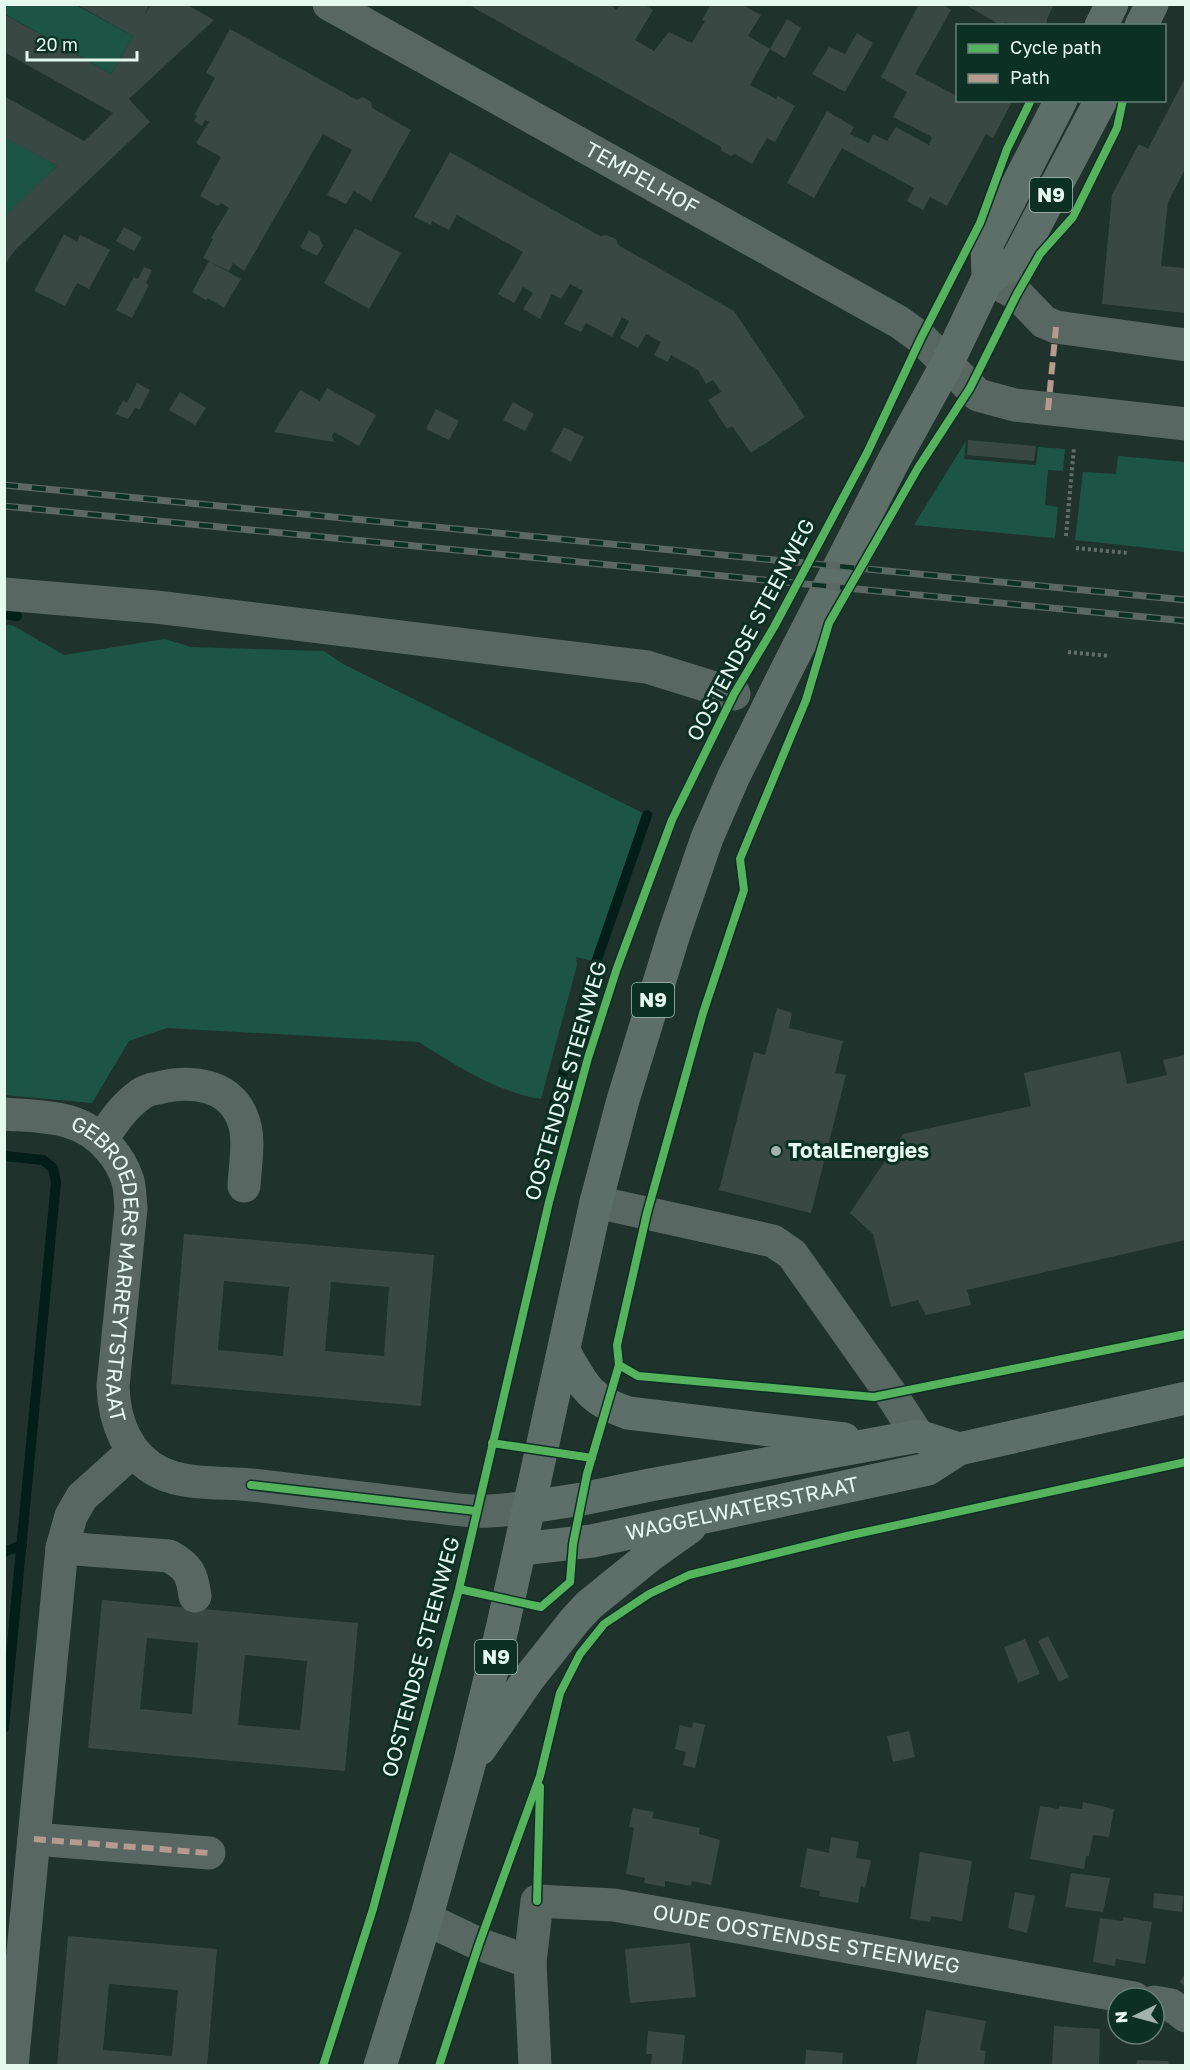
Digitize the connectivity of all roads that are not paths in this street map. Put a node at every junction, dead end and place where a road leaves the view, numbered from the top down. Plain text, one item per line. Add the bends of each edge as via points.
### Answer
1 (329, 4) edge
2 (1112, 4) edge
3 (1152, 4) edge
4 (1102, 24) edge
5 (1142, 24) edge
6 (1060, 102) edge
7 (1100, 102) edge
8 (988, 278) junction
9 (1185, 345) edge
10 (946, 364) junction
11 (1185, 424) edge
12 (4, 594) edge
13 (734, 694) dead end
14 (4, 1114) edge
15 (102, 1139) junction
16 (244, 1186) dead end
17 (596, 1202) junction
18 (564, 1351) junction
19 (1185, 1398) edge
20 (918, 1436) junction
21 (881, 1443) junction
22 (959, 1449) junction
23 (133, 1451) junction
24 (530, 1507) junction
25 (476, 1511) junction
26 (701, 1519) junction
27 (62, 1548) junction
28 (521, 1549) junction
29 (195, 1596) dead end
30 (469, 1765) junction
31 (34, 1839) junction
32 (209, 1853) dead end
33 (426, 1919) junction
34 (530, 1962) junction
35 (1106, 1993) edge
36 (1166, 2004) edge
37 (1185, 2016) edge
38 (12, 2066) edge
39 (380, 2066) edge
40 (534, 2066) edge

1 - 10 street, TEMPELHOF via 899,322
2 - 4 main road
3 - 5 main road
6 - 8 main road, N9 via 987,244
7 - 8 main road, N9 via 1016,262
8 - 9 street via 1017,294 1044,322 1056,327
8 - 10 main road, N9
10 - 11 street, TEMPELHOF via 978,394 1015,405
10 - 17 main road, N9 via 789,665 707,838 626,1089
12 - 13 street via 156,607 647,667
14 - 15 street, GEBROEDERS MARREYTSTRAAT via 62,1119 86,1127
15 - 16 street via 124,1107 144,1092 173,1084 215,1088 231,1100 242,1117 247,1137
15 - 23 street, GEBROEDERS MARREYTSTRAAT via 118,1158 128,1181 131,1208 112,1386 116,1417
17 - 18 main road, N9
17 - 20 street via 772,1241 792,1254
18 - 21 main road via 585,1389 607,1406 628,1413
18 - 24 main road, N9
19 - 22 main road, WAGGELWATERSTRAAT
20 - 21 main road, WAGGELWATERSTRAAT
20 - 22 main road, WAGGELWATERSTRAAT
21 - 24 main road, WAGGELWATERSTRAAT
22 - 26 main road, WAGGELWATERSTRAAT via 928,1469
23 - 25 street, GEBROEDERS MARREYTSTRAAT via 147,1465 179,1479
23 - 27 street, GEBROEDERS MARREYTSTRAAT via 82,1497 71,1516
24 - 25 street, GEBROEDERS MARREYTSTRAAT
24 - 28 main road, N9
25 - 28 street
26 - 28 main road, WAGGELWATERSTRAAT via 582,1543
26 - 30 main road via 582,1612
27 - 29 street via 169,1556 183,1564 193,1578
27 - 31 street, GEBROEDERS MARREYTSTRAAT
28 - 30 main road, N9
30 - 33 main road, N9
31 - 32 street
31 - 38 street, GEBROEDERS MARREYTSTRAAT
33 - 34 street
33 - 39 main road, N9
34 - 35 street, OUDE OOSTENDSE STEENWEG via 537,1901 614,1905
34 - 40 street, OUDE OOSTENDSE STEENWEG
36 - 37 street

